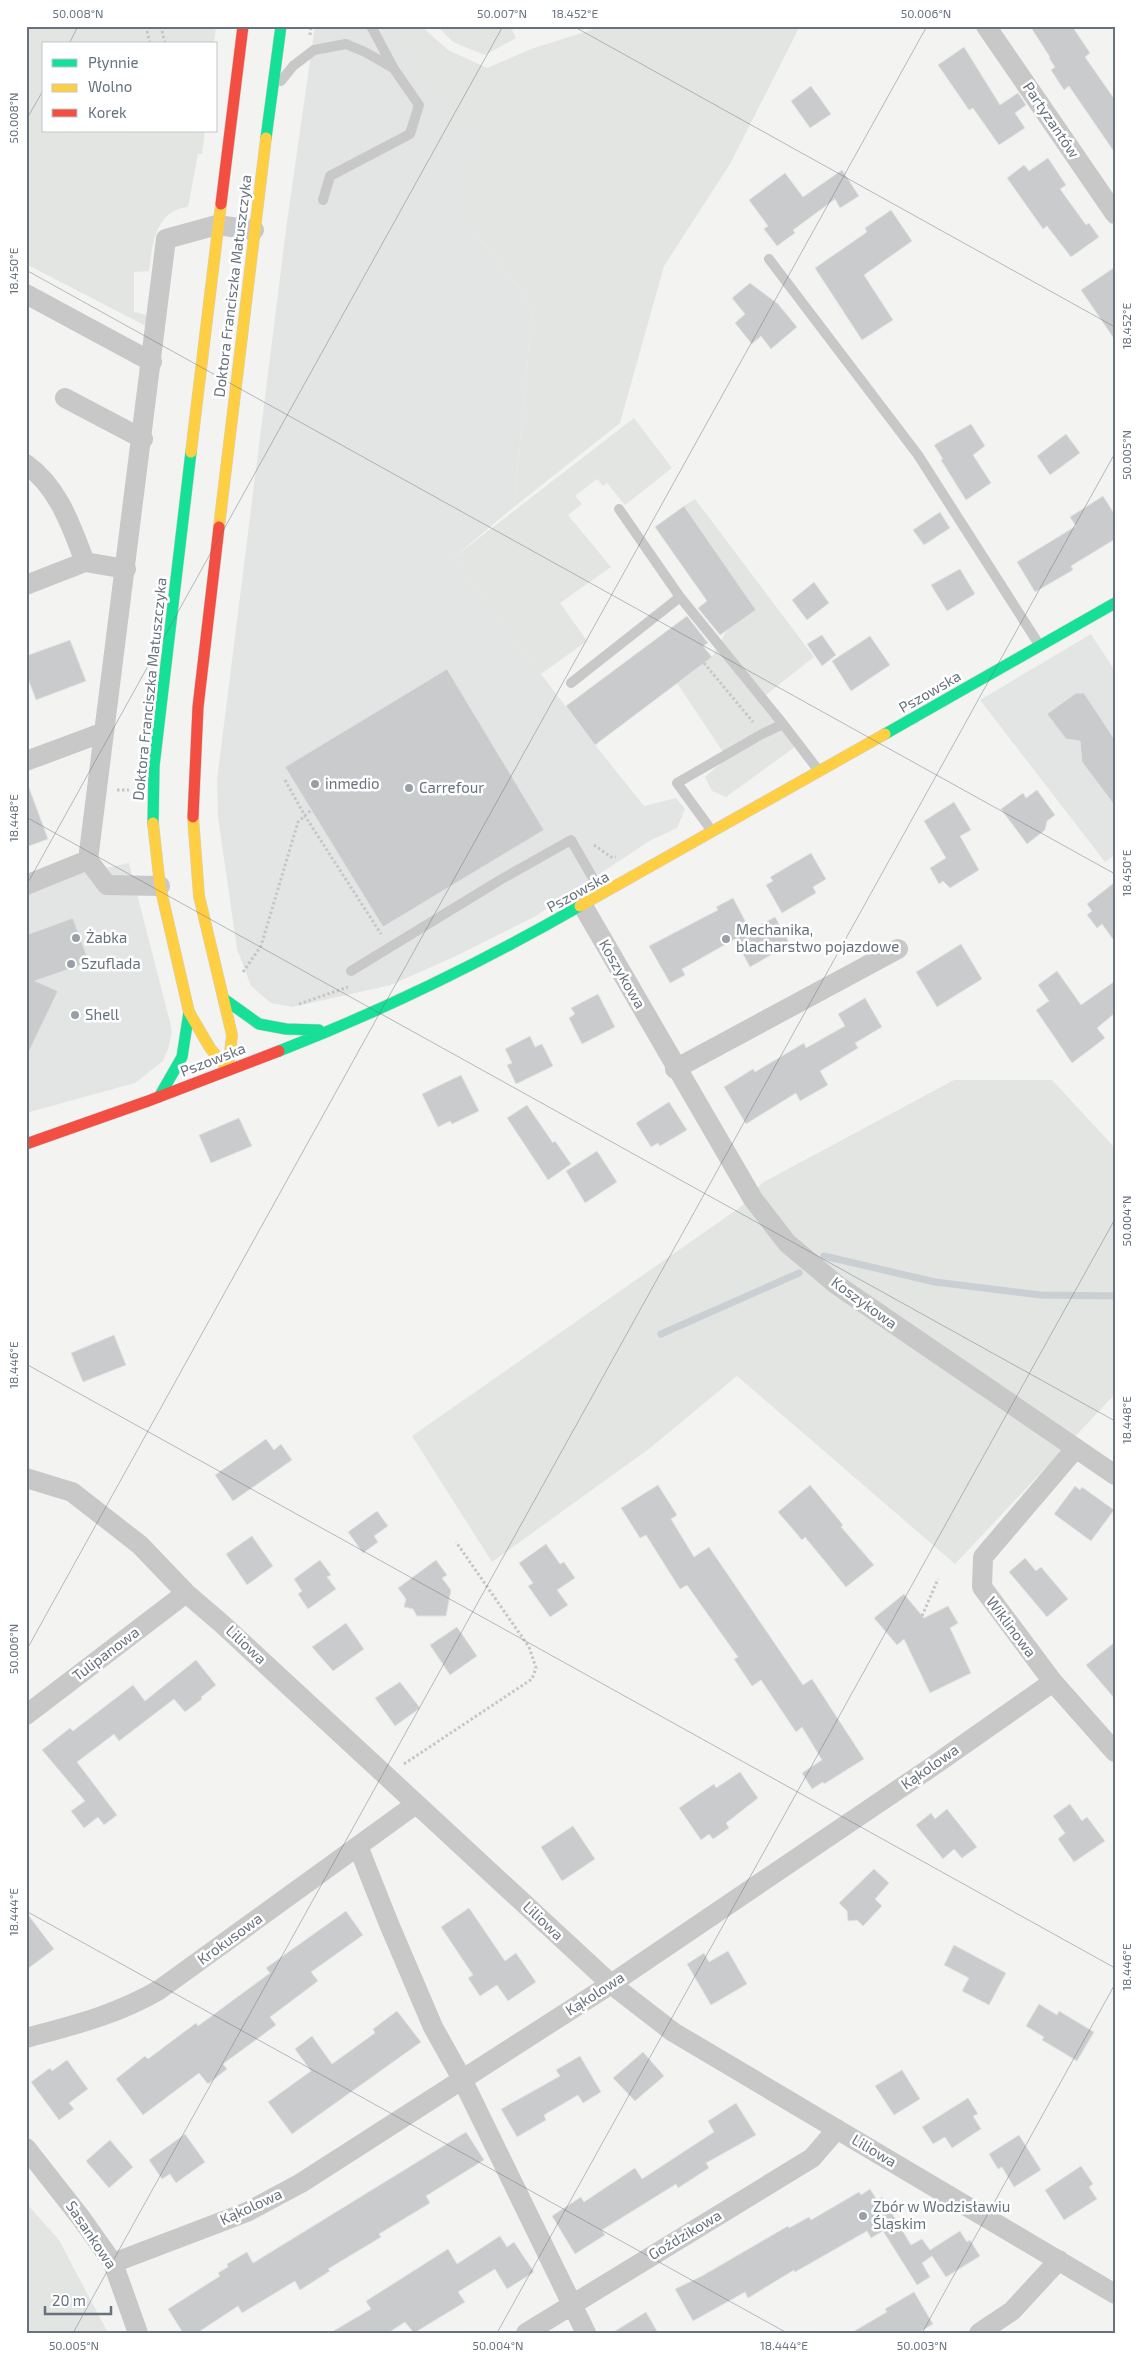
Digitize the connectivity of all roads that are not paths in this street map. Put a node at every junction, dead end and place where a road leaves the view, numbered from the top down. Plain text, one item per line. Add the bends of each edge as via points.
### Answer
1 (242, 26) edge
2 (281, 26) edge
3 (371, 26) edge
4 (986, 26) edge
5 (394, 68) junction
6 (272, 91) junction
7 (323, 200) dead end
8 (1115, 214) edge
9 (217, 225) junction
10 (254, 230) junction
11 (769, 259) dead end
12 (26, 294) edge
13 (152, 362) junction
14 (65, 398) dead end
15 (143, 439) junction
16 (26, 464) edge
17 (619, 509) dead end
18 (85, 562) junction
19 (126, 568) junction
20 (26, 585) edge
21 (680, 597) junction
22 (1115, 603) edge
23 (1041, 647) junction
24 (571, 683) dead end
25 (783, 724) junction
26 (104, 732) junction
27 (26, 761) edge
28 (820, 772) junction
29 (714, 833) junction
30 (88, 860) junction
31 (26, 885) edge
32 (160, 886) junction
33 (603, 894) junction
34 (583, 906) junction
35 (898, 949) dead end
36 (351, 971) dead end
37 (224, 999) junction
38 (189, 1012) junction
39 (331, 1031) junction
40 (676, 1069) junction
41 (228, 1070) junction
42 (159, 1097) junction
43 (26, 1144) edge
44 (1076, 1448) junction
45 (1115, 1475) edge
46 (26, 1478) edge
47 (186, 1593) junction
48 (1053, 1682) junction
49 (26, 1714) edge
50 (1115, 1752) edge
51 (416, 1804) junction
52 (358, 1846) junction
53 (611, 1984) junction
54 (26, 2038) edge
55 (462, 2079) junction
56 (837, 2129) junction
57 (26, 2148) edge
58 (1058, 2260) junction
59 (113, 2263) junction
60 (1115, 2294) edge
61 (572, 2304) junction
62 (138, 2333) edge
63 (526, 2333) edge
64 (586, 2333) edge
65 (979, 2333) edge

1 - 9 main road, Doktora Franciszka Matuszczyka
2 - 6 main road, Doktora Franciszka Matuszczyka
3 - 5 lane
4 - 8 street, Partyzantów
5 - 6 lane via 346,44 314,50 293,66
5 - 7 lane via 419,105 410,134 330,176
6 - 10 main road, Doktora Franciszka Matuszczyka
9 - 10 street
9 - 13 street via 166,239
9 - 32 main road, Doktora Franciszka Matuszczyka via 154,766 153,822
10 - 37 main road, Doktora Franciszka Matuszczyka via 198,707 194,803 200,896
11 - 23 lane via 918,455
12 - 13 street
13 - 15 street
14 - 15 street
15 - 19 street
16 - 18 street via 51,487
17 - 21 lane
18 - 19 street
18 - 20 street
19 - 26 street
21 - 24 lane
21 - 25 lane
22 - 23 main road, Pszowska
23 - 28 main road, Pszowska
25 - 28 lane
25 - 29 lane via 677,783
26 - 27 street
26 - 30 street
28 - 29 main road, Pszowska
29 - 33 main road, Pszowska
30 - 31 street
30 - 32 street via 107,885
32 - 38 main road, Doktora Franciszka Matuszczyka
33 - 34 main road, Pszowska
33 - 36 lane via 571,840
34 - 39 main road, Pszowska via 392,1004
34 - 40 street, Koszykowa
35 - 40 street
37 - 39 main road via 259,1024
37 - 41 main road, Doktora Franciszka Matuszczyka via 232,1035
38 - 41 main road, Doktora Franciszka Matuszczyka via 210,1048
38 - 42 main road via 182,1057
39 - 41 main road, Pszowska
40 - 44 street, Koszykowa via 753,1199 787,1243 836,1285
41 - 42 main road, Pszowska
42 - 43 main road, Pszowska
44 - 45 street, Koszykowa
44 - 48 street, Wiklinowa via 983,1557 982,1587
46 - 47 street, Liliowa via 72,1492 140,1545
47 - 49 street, Tulipanowa
47 - 51 street, Liliowa
48 - 50 street, Wiklinowa
48 - 53 street, Kąkolowa
51 - 52 street, Krokusowa
51 - 53 street, Liliowa
52 - 54 street, Krokusowa via 159,1990 132,2006
52 - 55 street via 433,2027
53 - 55 street, Kąkolowa
53 - 56 street, Liliowa via 673,2032
55 - 59 street, Kąkolowa via 301,2183 247,2212
55 - 61 street
56 - 58 street, Liliowa
56 - 61 street, Goździkowa via 812,2158
57 - 59 street, Sasankowa
58 - 60 street, Liliowa
58 - 65 street via 1012,2311
59 - 62 street, Sasankowa
61 - 63 street, Goździkowa
61 - 64 street

